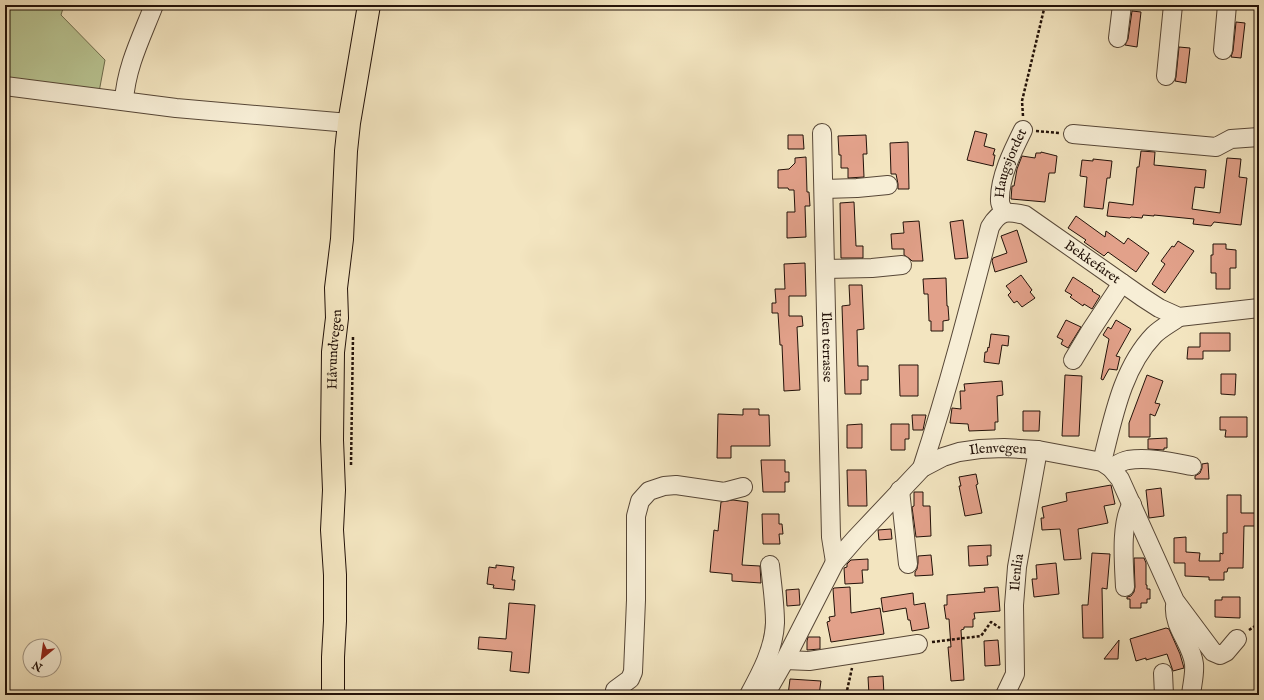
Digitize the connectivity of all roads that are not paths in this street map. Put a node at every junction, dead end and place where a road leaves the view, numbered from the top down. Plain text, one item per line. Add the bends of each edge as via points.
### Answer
1 (154, 5) edge
2 (369, 5) edge
3 (1122, 5) edge
4 (1173, 5) edge
5 (1227, 5) edge
6 (1118, 38) dead end
7 (1222, 50) dead end
8 (1166, 76) dead end
9 (5, 86) edge
10 (124, 101) junction
11 (349, 123) junction
12 (1023, 130) road end
13 (822, 133) dead end
14 (1072, 134) road end
15 (1259, 137) edge
16 (888, 185) dead end
17 (824, 189) junction
18 (1004, 212) junction
19 (902, 265) dead end
20 (825, 269) junction
21 (1122, 283) junction
22 (1259, 308) edge
23 (1179, 317) junction
24 (1073, 360) dead end
25 (1038, 450) junction
26 (1106, 464) junction
27 (1192, 466) dead end
28 (922, 468) junction
29 (743, 487) dead end
30 (900, 490) junction
31 (1132, 504) junction
32 (835, 562) junction
33 (908, 564) dead end
34 (770, 565) dead end
35 (1124, 587) dead end
36 (1175, 601) junction
37 (1237, 639) dead end
38 (925, 643) road end
39 (785, 660) junction
40 (1163, 674) dead end
41 (615, 690) dead end
42 (333, 695) edge
43 (749, 695) edge
44 (765, 695) edge
45 (1005, 695) edge
46 (1164, 695) edge
47 (1190, 695) edge

1 - 10 street via 130,68
2 - 11 main road, Håvundvegen
3 - 6 street
4 - 8 street
5 - 7 street
9 - 10 street
10 - 11 street
11 - 42 main road, Håvundvegen via 333,352
12 - 18 street, Haugsjordet via 1010,155 1001,189 1000,202
13 - 17 street, Ilen terrasse
14 - 15 street via 1216,148 1231,139
16 - 17 street
17 - 20 street, Ilen terrasse
18 - 21 street, Bekkefaret via 1025,215
18 - 28 street, Haugsjordet via 990,227 937,424
19 - 20 street
20 - 32 street, Ilen terrasse via 831,537
21 - 23 street, Bekkefaret via 1159,308
21 - 24 street
22 - 23 street
23 - 26 street via 1155,334 1135,362 1117,406
25 - 26 street, Ilenvegen
25 - 28 street, Ilenvegen via 1004,448 959,452 943,456
25 - 45 street, Ilenlia via 1017,567 1014,605 1015,674
26 - 27 street via 1127,460 1163,461
26 - 31 street via 1120,479
28 - 30 street, Ilenvegen
29 - 41 street via 724,492 676,485 664,486 650,491 640,501 636,516 633,672 630,679
30 - 32 street, Ilenvegen
30 - 33 street
31 - 35 street via 1124,527
31 - 36 street
32 - 39 street, Ilenvegen
34 - 43 street via 775,625 766,661
36 - 37 street via 1213,652 1220,655 1226,652
36 - 47 street via 1177,621 1194,664
38 - 39 street via 809,661
39 - 44 street, Ilenvegen
40 - 46 street

